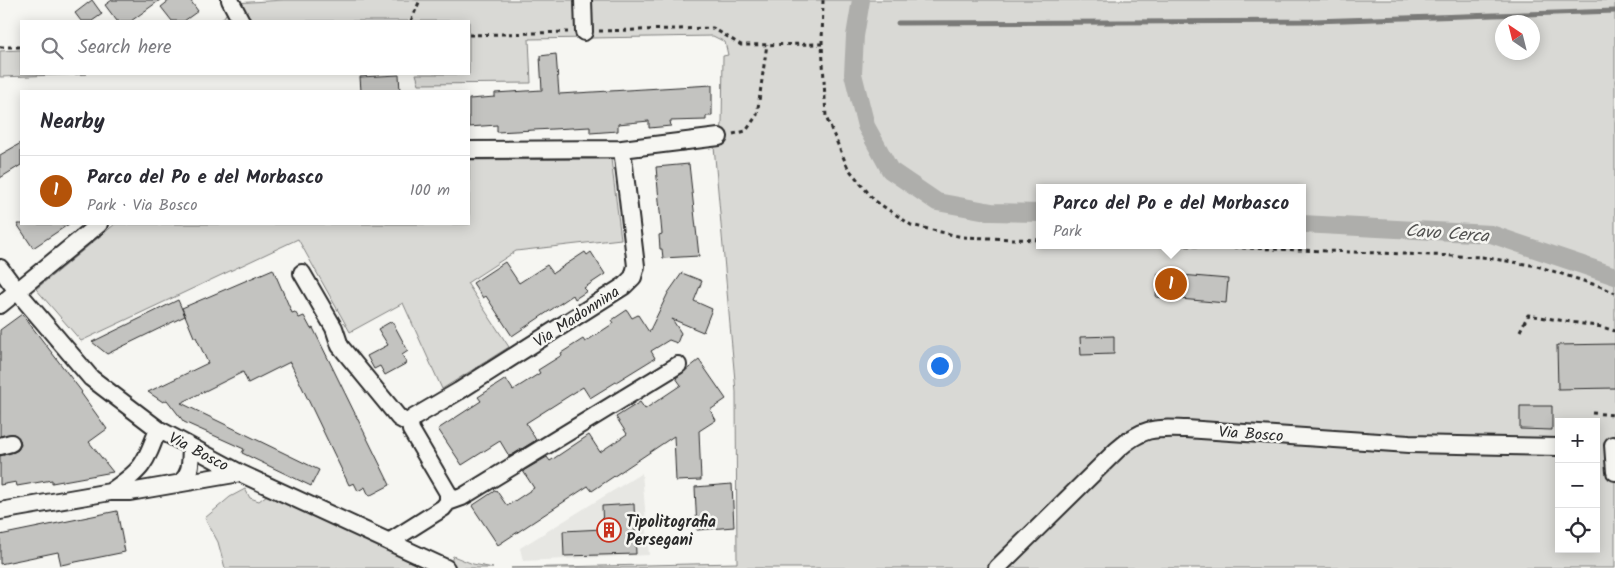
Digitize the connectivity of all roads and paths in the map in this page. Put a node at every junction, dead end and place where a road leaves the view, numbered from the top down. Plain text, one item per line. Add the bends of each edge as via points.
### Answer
1 (230, 0) edge
2 (420, 0) edge
3 (583, 0) edge
4 (823, 0) edge
5 (240, 20) edge
6 (411, 20) edge
7 (584, 32) junction
8 (470, 35) edge
9 (767, 44) junction
10 (822, 44) junction
11 (0, 47) edge
12 (20, 47) edge
13 (719, 137) joint
14 (622, 149) junction
15 (470, 150) edge
16 (98, 225) edge
17 (1036, 240) edge
18 (1274, 249) edge
19 (0, 268) edge
20 (302, 273) dead end
21 (17, 291) junction
22 (1615, 294) edge
23 (0, 305) edge
24 (1520, 331) dead end
25 (1615, 331) edge
26 (678, 365) dead end
27 (1592, 414) dead end
28 (1615, 415) edge
29 (410, 424) junction
30 (158, 429) junction
31 (1608, 446) edge
32 (191, 447) junction
33 (1555, 448) edge
34 (1615, 472) edge
35 (240, 473) junction
36 (180, 483) junction
37 (110, 492) junction
38 (448, 502) junction
39 (0, 511) edge
40 (389, 542) junction
41 (446, 568) edge
42 (998, 568) edge

1 - 5 street
2 - 6 path
3 - 7 street
4 - 10 path
7 - 8 path
7 - 9 path via 713,28 741,45
9 - 10 path
9 - 13 path via 757,115 746,131
10 - 17 path via 826,117 848,168 874,200 911,225 962,238
11 - 12 path
13 - 14 street
14 - 15 street
14 - 29 street, Via Madonnina via 636,266 633,277 624,286 413,418
16 - 21 street
18 - 22 path via 1482,257 1537,266
19 - 21 street, Via Bosco
20 - 29 street via 334,328 340,346 399,418
21 - 23 street
21 - 30 street, Via Bosco via 91,378
24 - 25 path via 1528,315
26 - 38 street via 462,497
27 - 28 path
29 - 38 street via 448,493
30 - 32 street, Via Bosco
30 - 37 street via 149,456 141,467
31 - 34 street
32 - 35 street, Via Bosco
32 - 36 street via 188,476
33 - 42 street, Via Bosco via 1409,444 1155,428 1128,440
35 - 36 street
35 - 40 street, Via Bosco
36 - 37 street via 130,492
37 - 39 street
38 - 40 street via 444,508
40 - 41 street, Via Bosco

